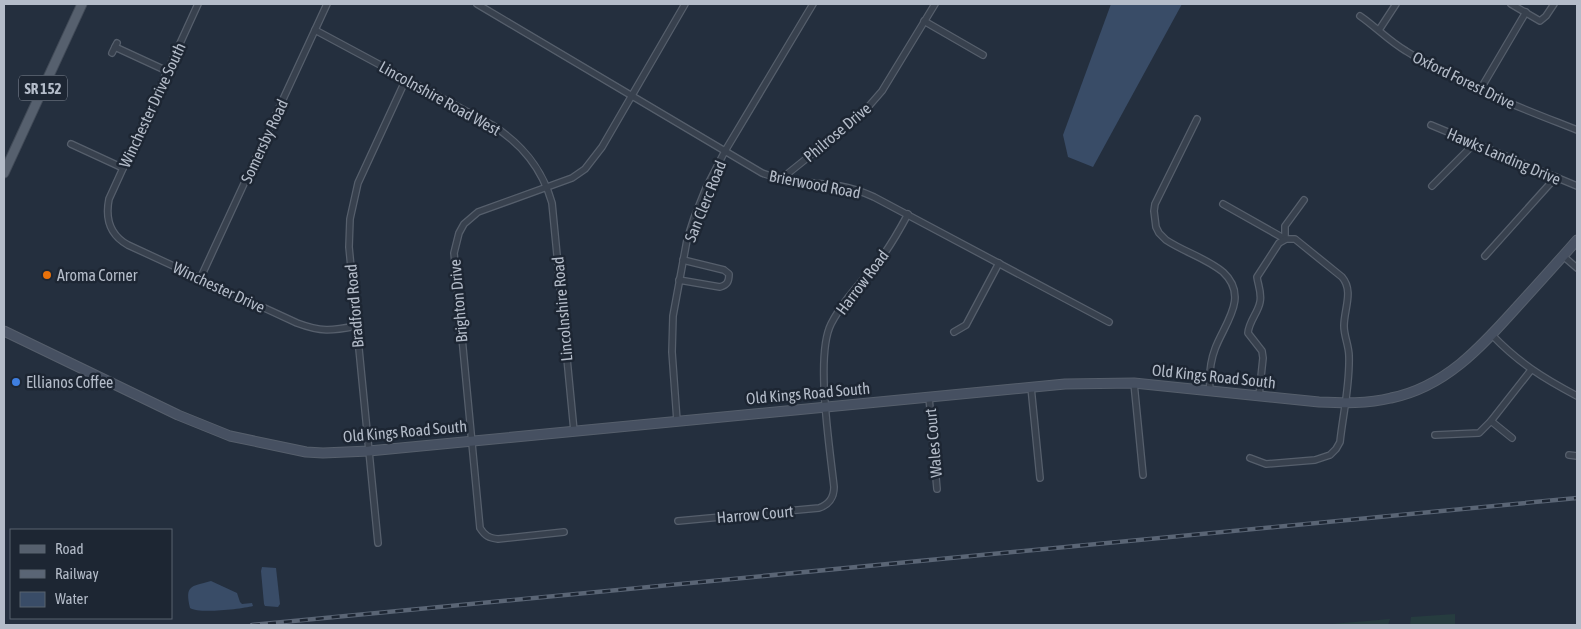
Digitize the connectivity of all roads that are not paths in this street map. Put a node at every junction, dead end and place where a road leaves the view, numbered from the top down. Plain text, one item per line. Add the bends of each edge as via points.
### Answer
1 (82, 4) edge
2 (198, 4) edge
3 (327, 4) edge
4 (477, 4) edge
5 (685, 4) edge
6 (812, 4) edge
7 (935, 4) edge
8 (1396, 4) edge
9 (1511, 4) edge
10 (1554, 4) edge
11 (1526, 12) junction
12 (1360, 16) dead end
13 (924, 21) junction
14 (315, 30) junction
15 (1379, 30) junction
16 (112, 54) dead end
17 (983, 55) dead end
18 (168, 71) junction
19 (406, 79) junction
20 (1480, 90) junction
21 (632, 96) junction
22 (1197, 119) dead end
23 (1431, 125) dead end
24 (1577, 130) edge
25 (71, 144) dead end
26 (1474, 144) junction
27 (725, 151) junction
28 (123, 168) junction
29 (4, 173) edge
30 (1556, 178) junction
31 (781, 179) junction
32 (1432, 186) dead end
33 (1577, 186) edge
34 (548, 187) junction
35 (1304, 200) dead end
36 (1223, 204) dead end
37 (107, 207) joint
38 (908, 214) junction
39 (1285, 239) junction
40 (1577, 240) edge
41 (1484, 256) dead end
42 (1563, 256) junction
43 (683, 260) junction
44 (999, 263) junction
45 (1577, 268) edge
46 (200, 279) junction
47 (679, 280) junction
48 (1109, 322) dead end
49 (356, 326) junction
50 (4, 331) edge
51 (954, 332) dead end
52 (1492, 335) junction
53 (1531, 370) junction
54 (1134, 383) junction
55 (1031, 387) junction
56 (1210, 391) junction
57 (1258, 396) junction
58 (1577, 396) edge
59 (929, 397) junction
60 (1345, 403) junction
61 (826, 407) junction
62 (677, 421) junction
63 (1491, 421) junction
64 (574, 431) junction
65 (1435, 435) dead end
66 (1512, 438) dead end
67 (472, 441) junction
68 (369, 451) junction
69 (1569, 455) dead end
70 (1577, 456) edge
71 (1250, 458) dead end
72 (1143, 474) dead end
73 (1040, 478) dead end
74 (937, 489) dead end
75 (829, 502) joint
76 (678, 521) dead end
77 (564, 532) dead end
78 (378, 543) dead end

1 - 29 main road, SR 152
2 - 18 street, Winchester Drive South
3 - 14 street, Somersby Road
4 - 21 street, Brierwood Road
5 - 21 street, Brighton Drive
6 - 27 street, San Clerc Road
7 - 13 street, Philrose Drive
8 - 15 street
9 - 11 street
10 - 11 street via 1540,20
11 - 20 street
12 - 15 street, Oxford Forest Drive
13 - 17 street
13 - 31 street, Philrose Drive via 872,104
14 - 19 street, Lincolnshire Road West
14 - 46 street, Somersby Road
15 - 20 street, Oxford Forest Drive via 1405,51
16 - 18 street via 116,45
18 - 28 street, Winchester Drive South
19 - 34 street, Lincolnshire Road West via 504,133 531,159
19 - 49 street, Bradford Road via 358,183 353,201 349,247
20 - 24 street, Oxford Forest Drive
21 - 27 street, Brierwood Road
21 - 34 street, Brighton Drive via 599,152 585,169
22 - 56 street via 1155,204 1154,220 1159,234 1166,240 1224,273 1234,292 1233,312 1212,360
23 - 26 street, Hawks Landing Drive
25 - 28 street
26 - 30 street, Hawks Landing Drive
26 - 32 street
27 - 31 street, Brierwood Road via 762,173
27 - 43 street, San Clerc Road via 694,218
28 - 37 street, Winchester Drive South
30 - 33 street, Hawks Landing Drive
30 - 41 street
31 - 38 street, Brierwood Road via 861,191
34 - 64 street, Lincolnshire Road
34 - 67 street, Brighton Drive via 478,212 464,224 455,243
35 - 39 street via 1285,226
36 - 39 street
37 - 46 street, Winchester Drive via 112,230 119,240
38 - 44 street, Brierwood Road
38 - 61 street, Harrow Road via 892,242 853,290 831,324 824,362
39 - 57 street via 1257,277 1260,304 1248,328 1250,337 1262,351
39 - 60 street via 1294,239 1346,281 1349,290 1344,329 1349,358
40 - 42 street, Old Kings Road South
42 - 45 street
42 - 52 street, Old Kings Road South
43 - 47 street, San Clerc Road
43 - 47 street via 724,270 729,281 720,287
44 - 48 street, Brierwood Road
44 - 51 street via 966,325
46 - 49 street, Winchester Drive via 307,327 330,331
47 - 62 street, San Clerc Road via 672,316
49 - 68 street, Bradford Road
50 - 68 street, Old Kings Road South via 178,415 230,436 306,452
52 - 53 street
52 - 60 street, Old Kings Road South via 1467,360 1435,382 1391,398
53 - 58 street
53 - 63 street
54 - 55 street, Old Kings Road South
54 - 56 street, Old Kings Road South
54 - 72 street
55 - 59 street, Old Kings Road South
55 - 73 street
56 - 57 street, Old Kings Road South
57 - 60 street, Old Kings Road South
59 - 61 street, Old Kings Road South
59 - 74 street, Wales Court
60 - 71 street via 1340,442 1330,455 1315,460 1266,464
61 - 62 street, Old Kings Road South
61 - 75 street, Harrow Road via 834,487
62 - 64 street, Old Kings Road South
63 - 65 street via 1479,434
63 - 66 street
64 - 67 street, Old Kings Road South
67 - 68 street, Old Kings Road South
67 - 77 street, Brighton Drive via 480,528 484,534 498,539
68 - 78 street, Bradford Road
69 - 70 street
75 - 76 street, Harrow Court via 819,508

